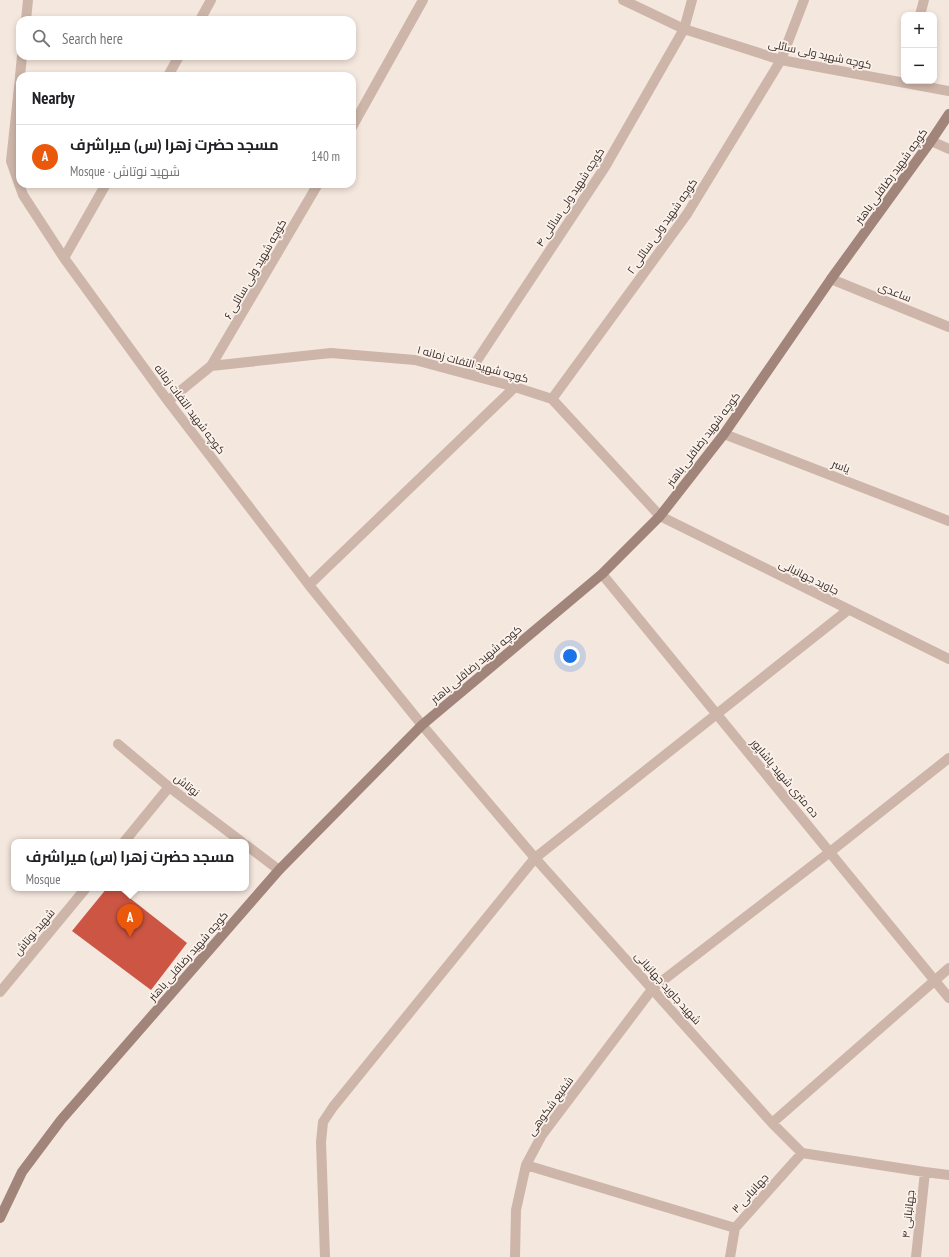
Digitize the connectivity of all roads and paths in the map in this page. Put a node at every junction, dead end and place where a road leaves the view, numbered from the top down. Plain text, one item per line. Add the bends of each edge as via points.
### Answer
1 (28, 0) edge
2 (211, 0) edge
3 (423, 0) edge
4 (623, 0) edge
5 (692, 0) edge
6 (804, 0) edge
7 (924, 0) edge
8 (921, 12) edge
9 (26, 16) edge
10 (202, 16) edge
11 (684, 28) junction
12 (22, 60) edge
13 (177, 60) edge
14 (781, 60) junction
15 (20, 72) edge
16 (170, 72) edge
17 (901, 79) edge
18 (922, 84) edge
19 (949, 91) edge
20 (16, 114) edge
21 (949, 114) edge
22 (356, 120) edge
23 (931, 141) junction
24 (949, 149) edge
25 (16, 175) edge
26 (21, 188) edge
27 (104, 188) edge
28 (316, 188) edge
29 (64, 258) junction
30 (831, 279) junction
31 (949, 327) edge
32 (212, 366) junction
33 (468, 374) junction
34 (515, 387) junction
35 (552, 398) junction
36 (168, 401) junction
37 (724, 434) junction
38 (660, 516) junction
39 (949, 521) edge
40 (602, 574) junction
41 (309, 585) junction
42 (848, 610) junction
43 (949, 660) edge
44 (717, 714) junction
45 (422, 725) junction
46 (118, 744) dead end
47 (949, 758) edge
48 (169, 787) junction
49 (126, 839) edge
50 (238, 839) edge
51 (249, 847) edge
52 (830, 852) junction
53 (535, 858) junction
54 (279, 870) junction
55 (84, 891) edge
56 (949, 968) edge
57 (934, 980) junction
58 (653, 988) junction
59 (0, 992) edge
60 (949, 998) edge
61 (772, 1124) junction
62 (802, 1153) junction
63 (526, 1165) junction
64 (925, 1172) junction
65 (949, 1175) edge
66 (0, 1218) edge
67 (735, 1228) junction
68 (325, 1257) edge
69 (515, 1257) edge
70 (730, 1257) edge
71 (916, 1257) edge

1 - 9 street
2 - 10 street
3 - 22 street
4 - 11 street, کوچه شهید ولی سائلی
5 - 11 street, کوچه شهید ولی سائلی ۴
6 - 14 street, کوچه شهید ولی سائلی ۲
7 - 8 street
11 - 14 street, کوچه شهید ولی سائلی
11 - 33 street, کوچه شهید ولی سائلی ۴ via 605,167
12 - 15 street, کوچه شهید التفات زمانه
13 - 16 street
14 - 17 street, کوچه شهید ولی سائلی
14 - 35 street, کوچه شهید ولی سائلی ۲ via 687,214
18 - 19 street, کوچه شهید ولی سائلی
20 - 25 street, کوچه شهید التفات زمانه via 11,161
21 - 23 street, کوچه شهید رضاقلی باهنر
23 - 24 street
23 - 30 street, کوچه شهید رضاقلی باهنر
26 - 29 street, کوچه شهید التفات زمانه
27 - 29 street
28 - 32 street, کوچه شهید ولی سائلی ۶
29 - 36 street, کوچه شهید التفات زمانه
30 - 31 street, ساعدی
30 - 37 street, کوچه شهید رضاقلی باهنر
32 - 33 street, کوچه شهید التفات زمانه ۱ via 332,353 415,360
32 - 36 street
33 - 34 street, کوچه شهید التفات زمانه ۱
34 - 35 street, کوچه شهید التفات زمانه ۱
34 - 41 street
35 - 38 street
36 - 41 street, کوچه شهید التفات زمانه
37 - 38 street, کوچه شهید رضاقلی باهنر
37 - 39 street, یاسر
38 - 40 street, کوچه شهید رضاقلی باهنر
38 - 42 street, جاوید جهانبانی
40 - 44 street, ده متری شهید پاشاپور
40 - 45 street, کوچه شهید رضاقلی باهنر
41 - 45 street, کوچه شهید التفات زمانه
42 - 43 street, جاوید جهانبانی
42 - 44 street
44 - 52 street, ده متری شهید پاشاپور
44 - 53 street
45 - 53 street, شهید جاوید جهانبانی
45 - 54 street, کوچه شهید رضاقلی باهنر
46 - 48 street, نوتاش
47 - 52 street, شفیع شکوهی
48 - 49 street
48 - 50 street, نوتاش
51 - 54 street
52 - 57 street, ده متری شهید پاشاپور
52 - 58 street, شفیع شکوهی
53 - 58 street, شهید جاوید جهانبانی
53 - 68 street via 333,1106 323,1122 321,1142
54 - 66 street, کوچه شهید رضاقلی باهنر via 61,1120 22,1172
55 - 59 street, شهید نوتاش
56 - 57 street
57 - 60 street, ده متری شهید پاشاپور
57 - 61 street
58 - 61 street, شهید جاوید جهانبانی
58 - 63 street, شفیع شکوهی via 542,1135
61 - 62 street, شهید جاوید جهانبانی
62 - 64 street
62 - 67 street, جهانبانی ۳
63 - 67 street
63 - 69 street, شفیع شکوهی via 516,1210
64 - 65 street
64 - 71 street, جهانبانی ۴
67 - 70 street, جهانبانی ۳

